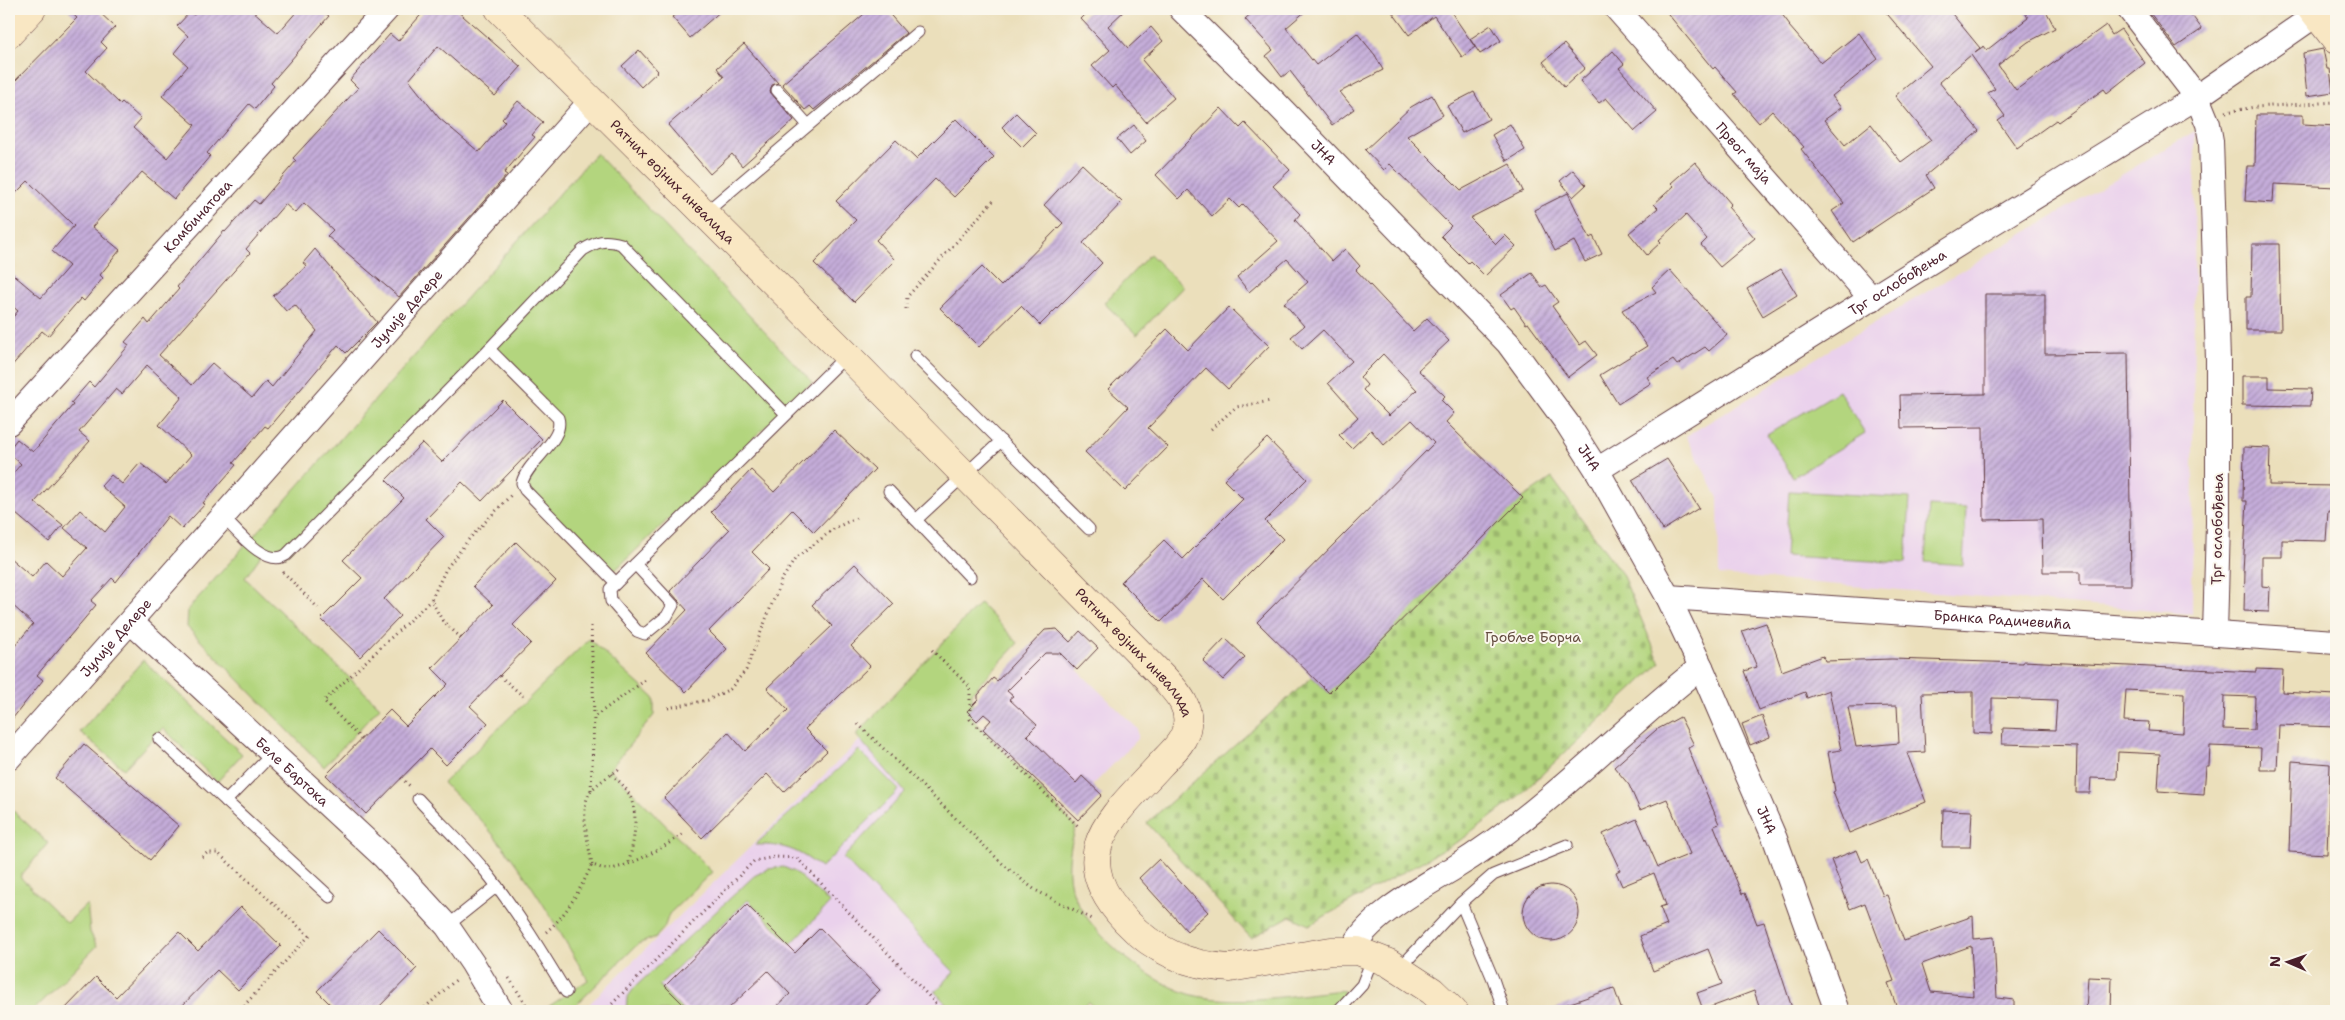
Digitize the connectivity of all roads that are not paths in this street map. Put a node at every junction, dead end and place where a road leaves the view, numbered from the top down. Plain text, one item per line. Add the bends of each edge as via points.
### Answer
1 (32, 9) edge
2 (386, 9) edge
3 (499, 9) edge
4 (1181, 9) edge
5 (1617, 9) edge
6 (2129, 9) edge
7 (2314, 12) edge
8 (918, 32) dead end
9 (9, 34) edge
10 (2336, 40) edge
11 (777, 90) dead end
12 (591, 101) junction
13 (2202, 107) junction
14 (808, 125) junction
15 (705, 213) junction
16 (1872, 299) junction
17 (489, 349) junction
18 (847, 355) junction
19 (915, 356) dead end
20 (786, 414) junction
21 (9, 423) edge
22 (1001, 441) junction
23 (1598, 470) junction
24 (964, 475) junction
25 (889, 491) dead end
26 (223, 517) junction
27 (916, 520) junction
28 (1089, 530) dead end
29 (635, 564) junction
30 (970, 577) dead end
31 (616, 583) junction
32 (1668, 597) junction
33 (131, 622) junction
34 (2216, 633) junction
35 (2336, 642) edge
36 (1702, 667) junction
37 (159, 738) dead end
38 (273, 753) junction
39 (9, 758) edge
40 (418, 799) dead end
41 (226, 801) junction
42 (1568, 845) dead end
43 (497, 886) junction
44 (330, 898) dead end
45 (1460, 903) junction
46 (447, 926) junction
47 (1363, 953) junction
48 (1399, 969) junction
49 (566, 992) dead end
50 (501, 1011) edge
51 (1338, 1011) edge
52 (1453, 1011) edge
53 (1504, 1011) edge
54 (1837, 1011) edge

1 - 9 street
2 - 21 street, Комбинатова
3 - 12 street, Ратних војних инвалида
4 - 23 street, ЈНА via 1508,343 1543,388
5 - 16 street, Првог маја
6 - 13 street
7 - 10 street
7 - 13 street, Трг ослобођења
8 - 14 lane
11 - 14 lane
12 - 15 street, Ратних војних инвалида
12 - 26 street, Јулије Делере
13 - 16 street, Трг ослобођења
13 - 34 street, Трг ослобођења via 2212,160 2218,360
14 - 15 lane
15 - 18 street, Ратних војних инвалида
16 - 23 street, Трг ослобођења
17 - 20 lane via 582,250 607,240 621,244
17 - 26 lane via 286,555 275,558 262,554
17 - 31 lane via 558,418 558,433 526,472 522,483 530,496
18 - 20 lane
18 - 24 street, Ратних војних инвалида
19 - 22 lane
20 - 29 lane
22 - 24 lane
22 - 28 lane
23 - 32 street, ЈНА
24 - 27 lane
24 - 47 street, Ратних војних инвалида via 1165,678 1187,710 1187,726 1180,744 1102,832 1096,870 1106,896 1137,933 1162,950 1202,965 1230,968 1331,951
25 - 27 lane
26 - 33 street, Јулије Делере
27 - 30 lane
29 - 31 lane
29 - 31 lane via 673,605 670,613 652,631 642,634 611,601 609,594
32 - 34 street, Бранка Радичевића
32 - 36 street, ЈНА
33 - 38 street, Беле Бартока
33 - 39 street, Јулије Делере
34 - 35 street, Бранка Радичевића
36 - 47 street via 1539,806 1463,863 1374,921 1359,937
36 - 54 street, ЈНА via 1775,839
37 - 41 lane
38 - 41 lane
38 - 46 street, Беле Бартока via 384,858
40 - 43 lane
41 - 44 lane
42 - 45 lane via 1493,876
43 - 46 lane
43 - 49 lane
45 - 48 lane
45 - 53 lane
46 - 50 street, Беле Бартока
47 - 48 street
47 - 51 lane via 1362,985
48 - 52 street via 1432,991

